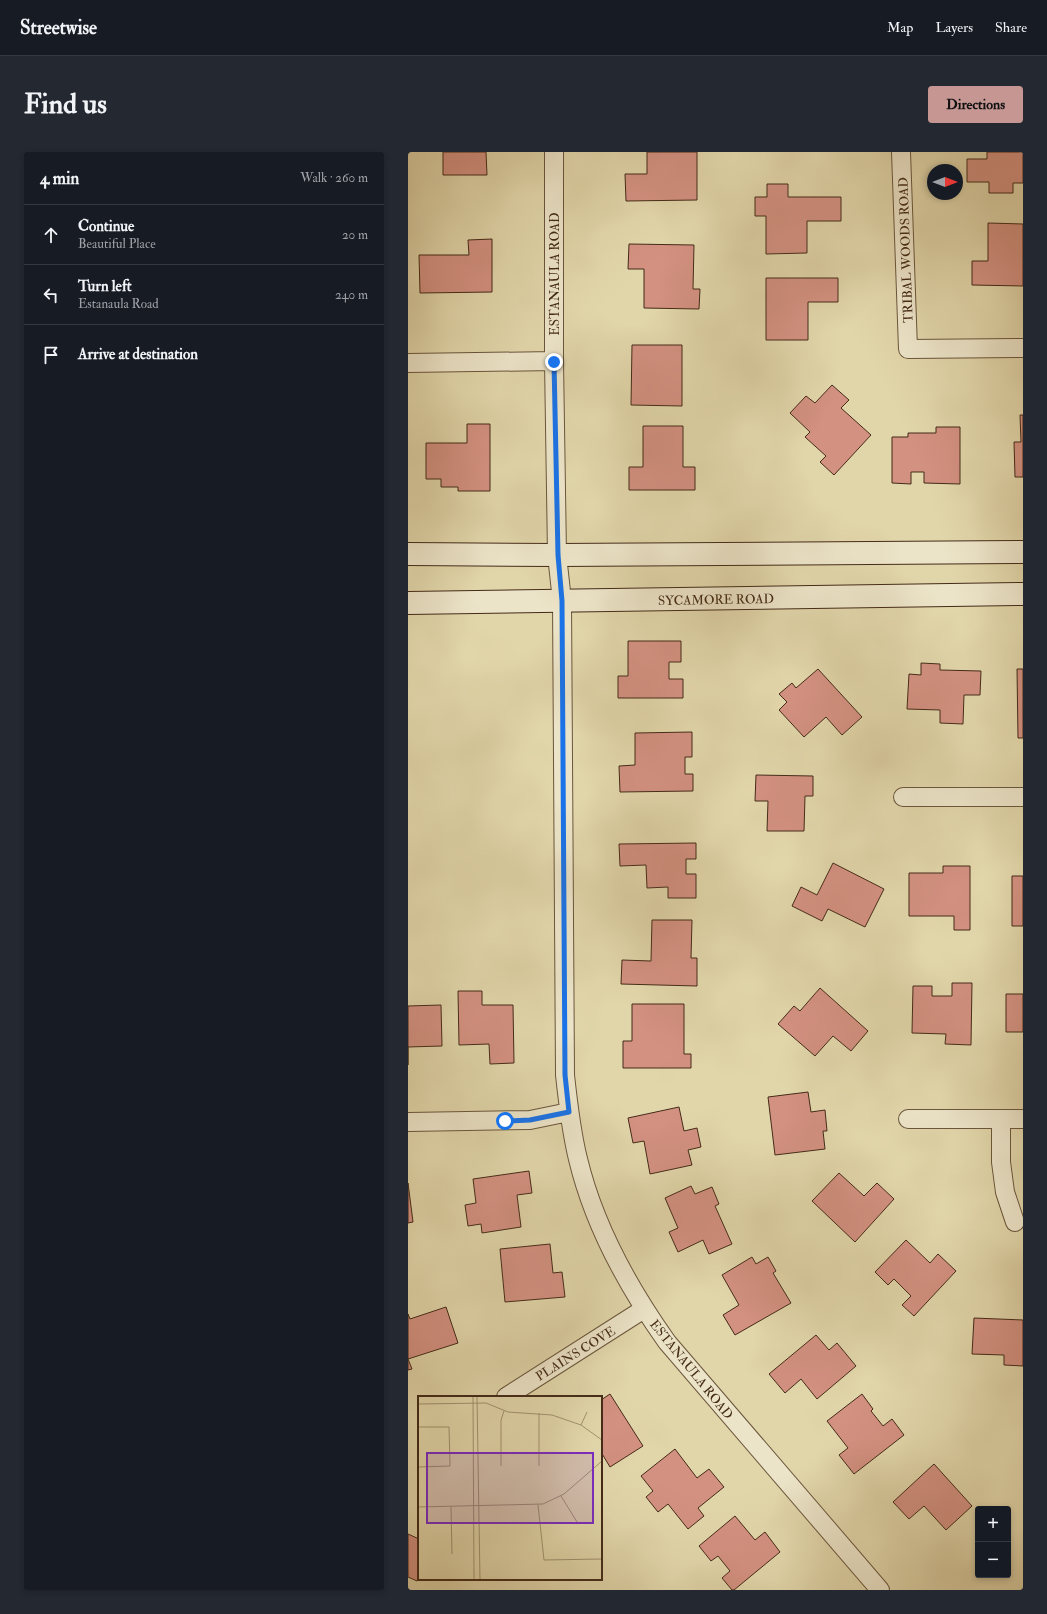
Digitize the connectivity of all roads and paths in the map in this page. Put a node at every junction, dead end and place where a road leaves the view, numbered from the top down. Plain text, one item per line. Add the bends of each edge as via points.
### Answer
1 (554, 152) edge
2 (901, 152) edge
3 (1023, 348) edge
4 (408, 362) edge
5 (554, 362) junction
6 (1023, 552) edge
7 (408, 554) edge
8 (558, 555) junction
9 (1023, 594) edge
10 (562, 601) junction
11 (408, 603) edge
12 (1023, 796) edge
13 (903, 797) dead end
14 (569, 1112) junction
15 (908, 1119) dead end
16 (1001, 1119) junction
17 (1023, 1119) edge
18 (408, 1122) edge
19 (1015, 1222) dead end
20 (644, 1309) junction
21 (508, 1396) edge
22 (880, 1590) edge

1 - 5 street, ESTANAULA ROAD
2 - 3 street, TRIBAL WOODS ROAD via 908,349
4 - 5 street
5 - 8 street, ESTANAULA ROAD
6 - 8 street
7 - 8 street
8 - 10 street, ESTANAULA ROAD
9 - 10 street, SYCAMORE ROAD
10 - 11 street, SYCAMORE ROAD
10 - 14 street, ESTANAULA ROAD via 565,1075
12 - 13 street
14 - 18 street via 530,1120
14 - 20 street, ESTANAULA ROAD via 578,1161 588,1194 618,1264
15 - 16 street
16 - 17 street
16 - 19 street via 1001,1162 1005,1192
20 - 21 street, PLAINS COVE
20 - 22 street, ESTANAULA ROAD via 667,1342

